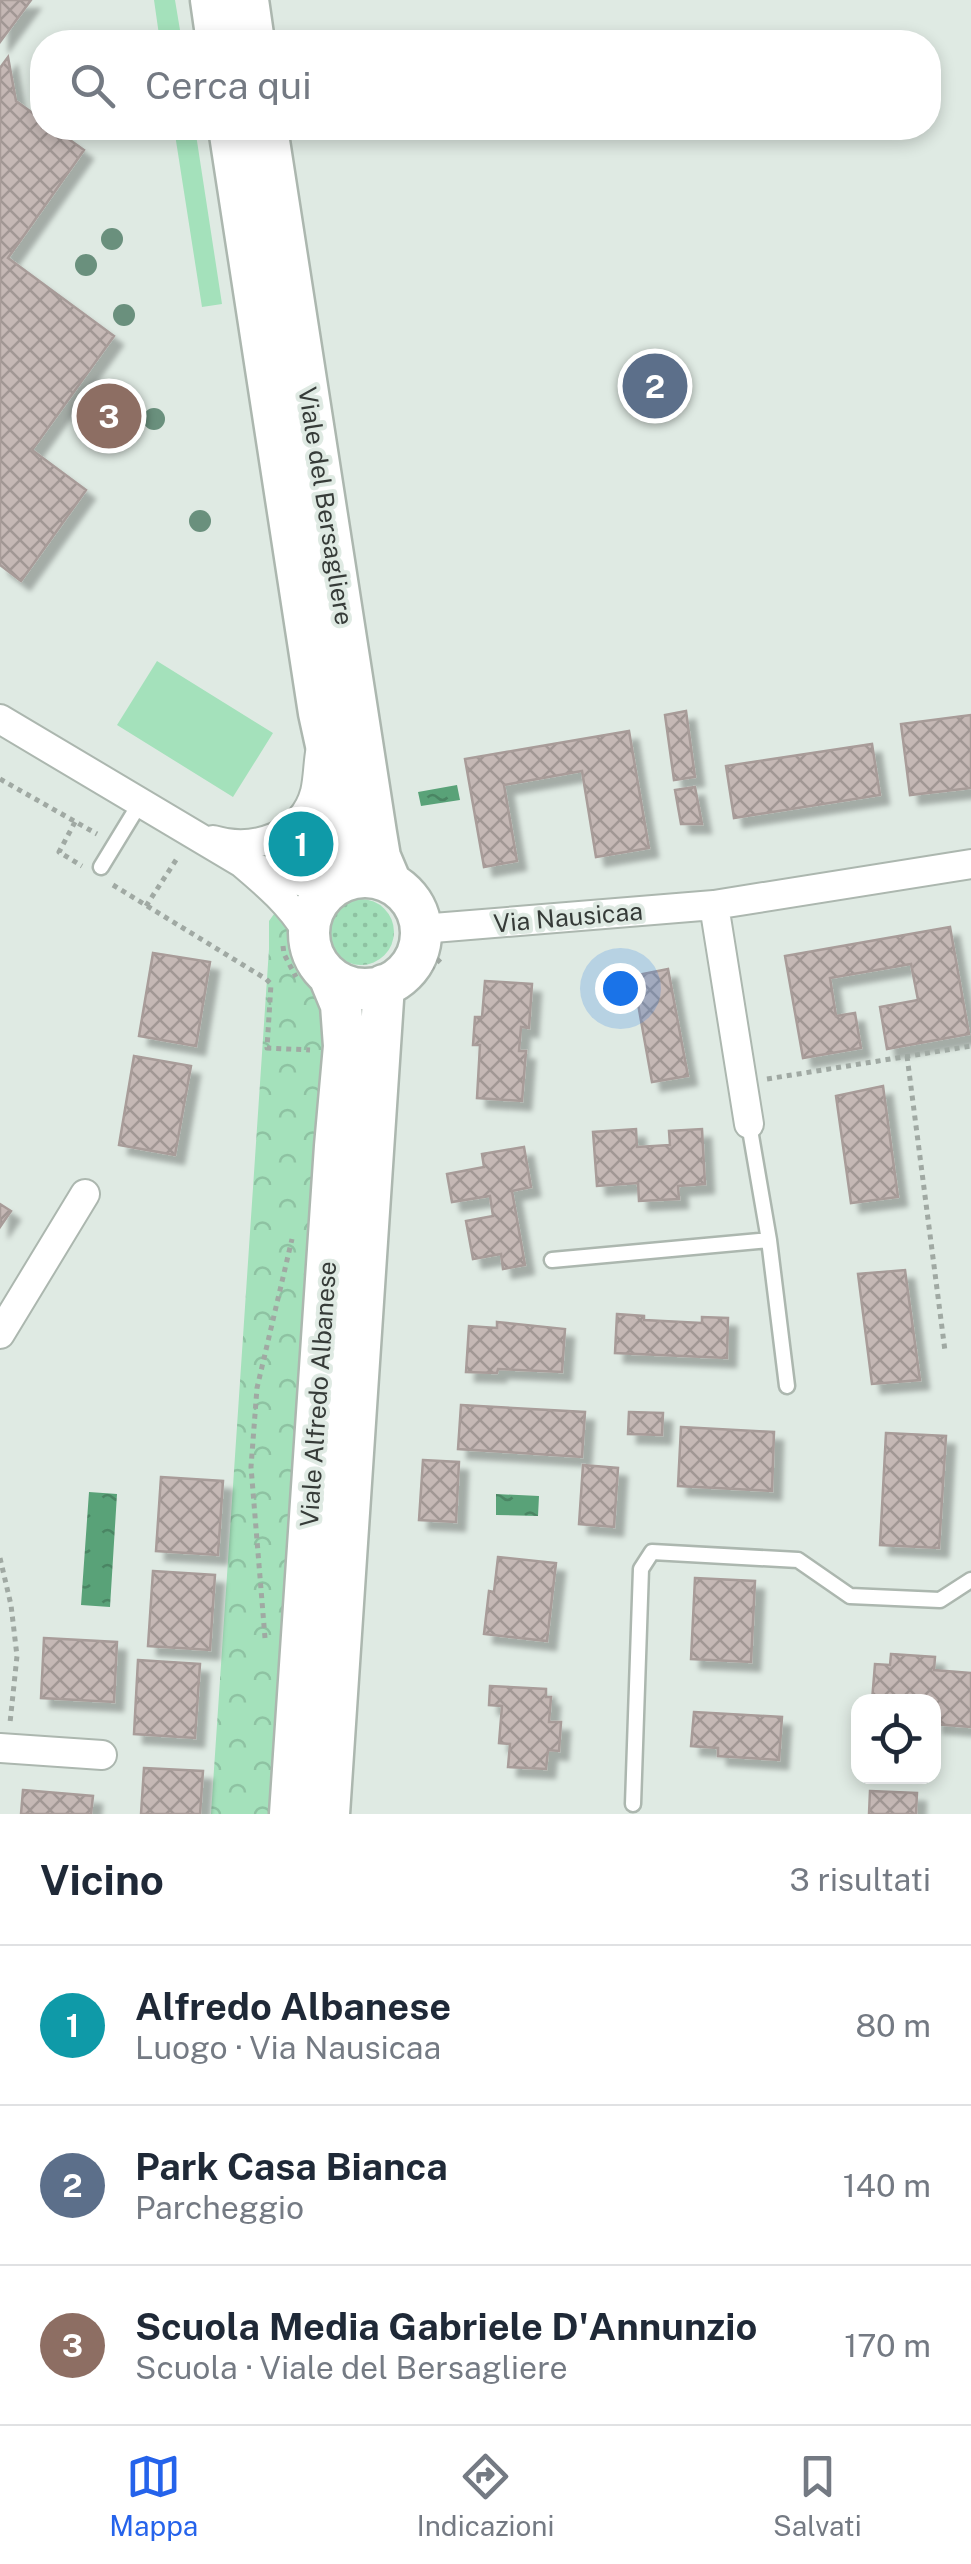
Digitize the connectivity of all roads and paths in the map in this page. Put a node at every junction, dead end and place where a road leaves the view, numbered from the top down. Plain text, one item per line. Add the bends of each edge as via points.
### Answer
1 (210, 0) edge
2 (248, 0) edge
3 (215, 30) edge
4 (252, 30) edge
5 (231, 140) edge
6 (269, 140) edge
7 (0, 718) edge
8 (322, 731) junction
9 (0, 778) edge
10 (140, 803) junction
11 (75, 822) junction
12 (190, 834) junction
13 (98, 835) dead end
14 (175, 862) dead end
15 (242, 864) junction
16 (971, 864) edge
17 (97, 872) junction
18 (392, 883) junction
19 (335, 885) junction
20 (714, 905) junction
21 (146, 906) junction
22 (295, 936) junction
23 (433, 942) junction
24 (314, 978) junction
25 (398, 988) junction
26 (971, 1046) edge
27 (317, 1051) dead end
28 (907, 1056) junction
29 (743, 1083) junction
30 (750, 1124) joint
31 (86, 1194) dead end
32 (293, 1231) dead end
33 (769, 1240) junction
34 (552, 1260) dead end
35 (0, 1334) edge
36 (945, 1351) dead end
37 (787, 1386) dead end
38 (0, 1558) edge
39 (971, 1580) edge
40 (265, 1639) dead end
41 (3, 1748) edge
42 (102, 1755) dead end
43 (633, 1804) dead end
44 (290, 1814) edge
45 (329, 1814) edge

1 - 3 street
2 - 4 street
5 - 8 street, Viale del Bersagliere
6 - 18 street, Viale del Bersagliere via 376,833
7 - 10 street
8 - 12 street via 315,791 296,825 244,845
8 - 19 street, Viale del Bersagliere via 342,818
9 - 11 path
10 - 12 street
10 - 17 lane
11 - 13 path
11 - 17 path via 59,852
12 - 15 street
14 - 21 path
15 - 19 street
15 - 22 street via 294,911
16 - 20 street, Via Nausicaa
17 - 21 path
18 - 19 street via 359,876
18 - 23 street, Viale del Bersagliere via 406,894
19 - 22 street
20 - 23 street, Via Nausicaa
20 - 29 street
21 - 27 path via 271,984 267,1048
22 - 24 street, Viale Alfredo Albanese via 316,962
22 - 24 path via 284,954
23 - 25 path via 427,971
23 - 25 street via 420,944 395,981
24 - 25 street via 361,989
24 - 44 street, Viale Alfredo Albanese via 341,1005 344,1046
25 - 45 street, Viale Alfredo Albanese
26 - 28 path
28 - 29 path
28 - 36 path
29 - 30 street
30 - 33 lane
31 - 35 street
32 - 40 path via 257,1388 251,1468
33 - 34 lane
33 - 37 lane
38 - 41 path via 17,1656
39 - 43 lane via 940,1600 850,1596 798,1560 652,1552 642,1569
41 - 42 street

